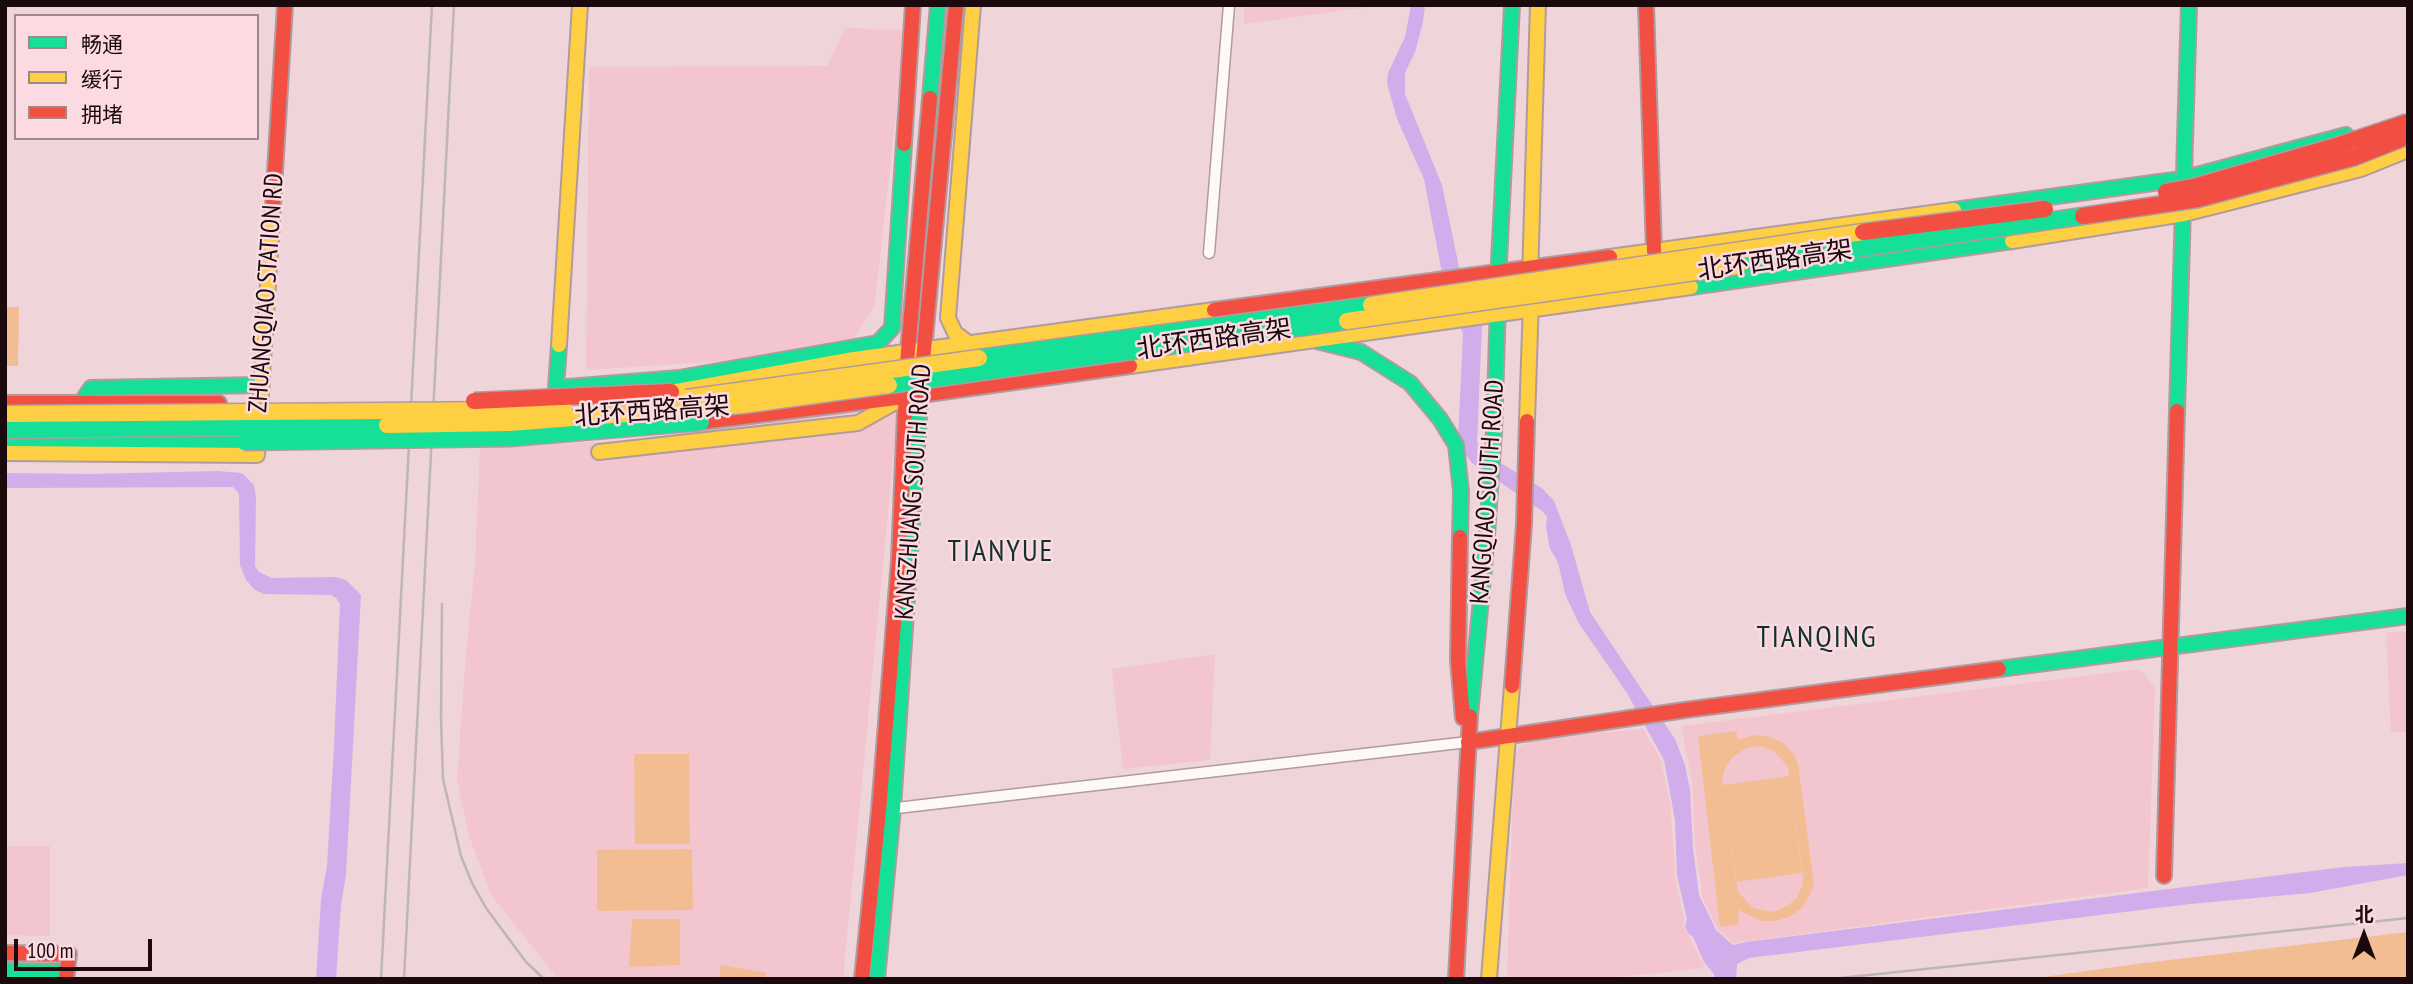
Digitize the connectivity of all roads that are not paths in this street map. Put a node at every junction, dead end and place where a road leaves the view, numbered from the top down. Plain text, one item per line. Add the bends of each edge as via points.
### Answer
1 (285, 5) edge
2 (580, 5) edge
3 (913, 5) edge
4 (938, 5) edge
5 (956, 5) edge
6 (973, 5) edge
7 (1229, 5) edge
8 (1512, 5) edge
9 (1538, 5) edge
10 (1646, 5) edge
11 (2189, 5) edge
12 (2408, 114) edge
13 (2408, 122) edge
14 (2408, 136) edge
15 (2408, 150) edge
16 (2185, 178) junction
17 (2184, 214) junction
18 (1654, 251) junction
19 (1209, 253) dead end
20 (1530, 268) junction
21 (1490, 274) junction
22 (1531, 308) junction
23 (1491, 314) junction
24 (892, 328) junction
25 (1308, 339) junction
26 (971, 345) junction
27 (915, 352) junction
28 (261, 385) junction
29 (5, 391) edge
30 (913, 396) junction
31 (5, 403) edge
32 (81, 403) junction
33 (5, 414) edge
34 (5, 430) edge
35 (5, 440) edge
36 (599, 452) dead end
37 (5, 453) edge
38 (2408, 616) edge
39 (2171, 646) junction
40 (1507, 735) junction
41 (1468, 739) junction
42 (886, 810) junction
43 (2164, 876) dead end
44 (5, 953) edge
45 (49, 954) junction
46 (5, 971) edge
47 (45, 975) edge
48 (67, 975) edge
49 (862, 979) edge
50 (877, 979) edge
51 (1456, 979) edge
52 (1489, 979) edge

1 - 28 main road, ZHUANGQIAO STATION RD
2 - 24 main road via 556,387 719,371 878,343
3 - 24 main road
4 - 27 main road, KANGZHUANG SOUTH ROAD
5 - 27 main road, KANGZHUANG SOUTH ROAD
6 - 26 main road via 948,318 955,333
7 - 19 street
8 - 21 main road, KANGQIAO SOUTH ROAD
9 - 20 main road, KANGQIAO SOUTH ROAD
10 - 18 main road
11 - 16 main road
12 - 16 main road
13 - 33 main road, 北环西路高架, bridge via 2194,187 2108,201 731,393 507,411
14 - 34 main road, 北环西路高架, bridge via 2355,157 2198,199 743,405 509,423
15 - 17 main road via 2361,169
16 - 17 main road
16 - 18 main road
17 - 22 main road
17 - 39 main road
18 - 20 main road
20 - 21 main road
20 - 22 main road, KANGQIAO SOUTH ROAD
21 - 23 main road, KANGQIAO SOUTH ROAD
21 - 26 main road
22 - 23 main road
22 - 40 main road, KANGQIAO SOUTH ROAD via 1524,524
23 - 25 main road
23 - 41 main road, KANGQIAO SOUTH ROAD via 1494,430
24 - 27 main road
25 - 30 main road
25 - 41 main road via 1361,352 1410,383 1456,445 1461,491 1458,660
26 - 27 main road
27 - 30 main road, KANGZHUANG SOUTH ROAD
27 - 32 main road, bridge via 671,392 506,401
28 - 32 main road via 91,388
28 - 37 main road, ZHUANGQIAO STATION RD via 257,455
29 - 32 main road
30 - 35 main road, bridge via 701,422 510,438
30 - 36 main road via 858,423
30 - 42 main road, KANGZHUANG SOUTH ROAD
31 - 32 main road
38 - 39 main road
39 - 40 main road
39 - 43 main road
40 - 41 main road
40 - 52 main road, KANGQIAO SOUTH ROAD
41 - 42 street
41 - 51 main road, KANGQIAO SOUTH ROAD
42 - 49 main road, KANGZHUANG SOUTH ROAD
42 - 50 main road, KANGZHUANG SOUTH ROAD
44 - 45 main road
45 - 47 main road
45 - 48 main road via 69,954
46 - 47 main road
47 - 48 main road

